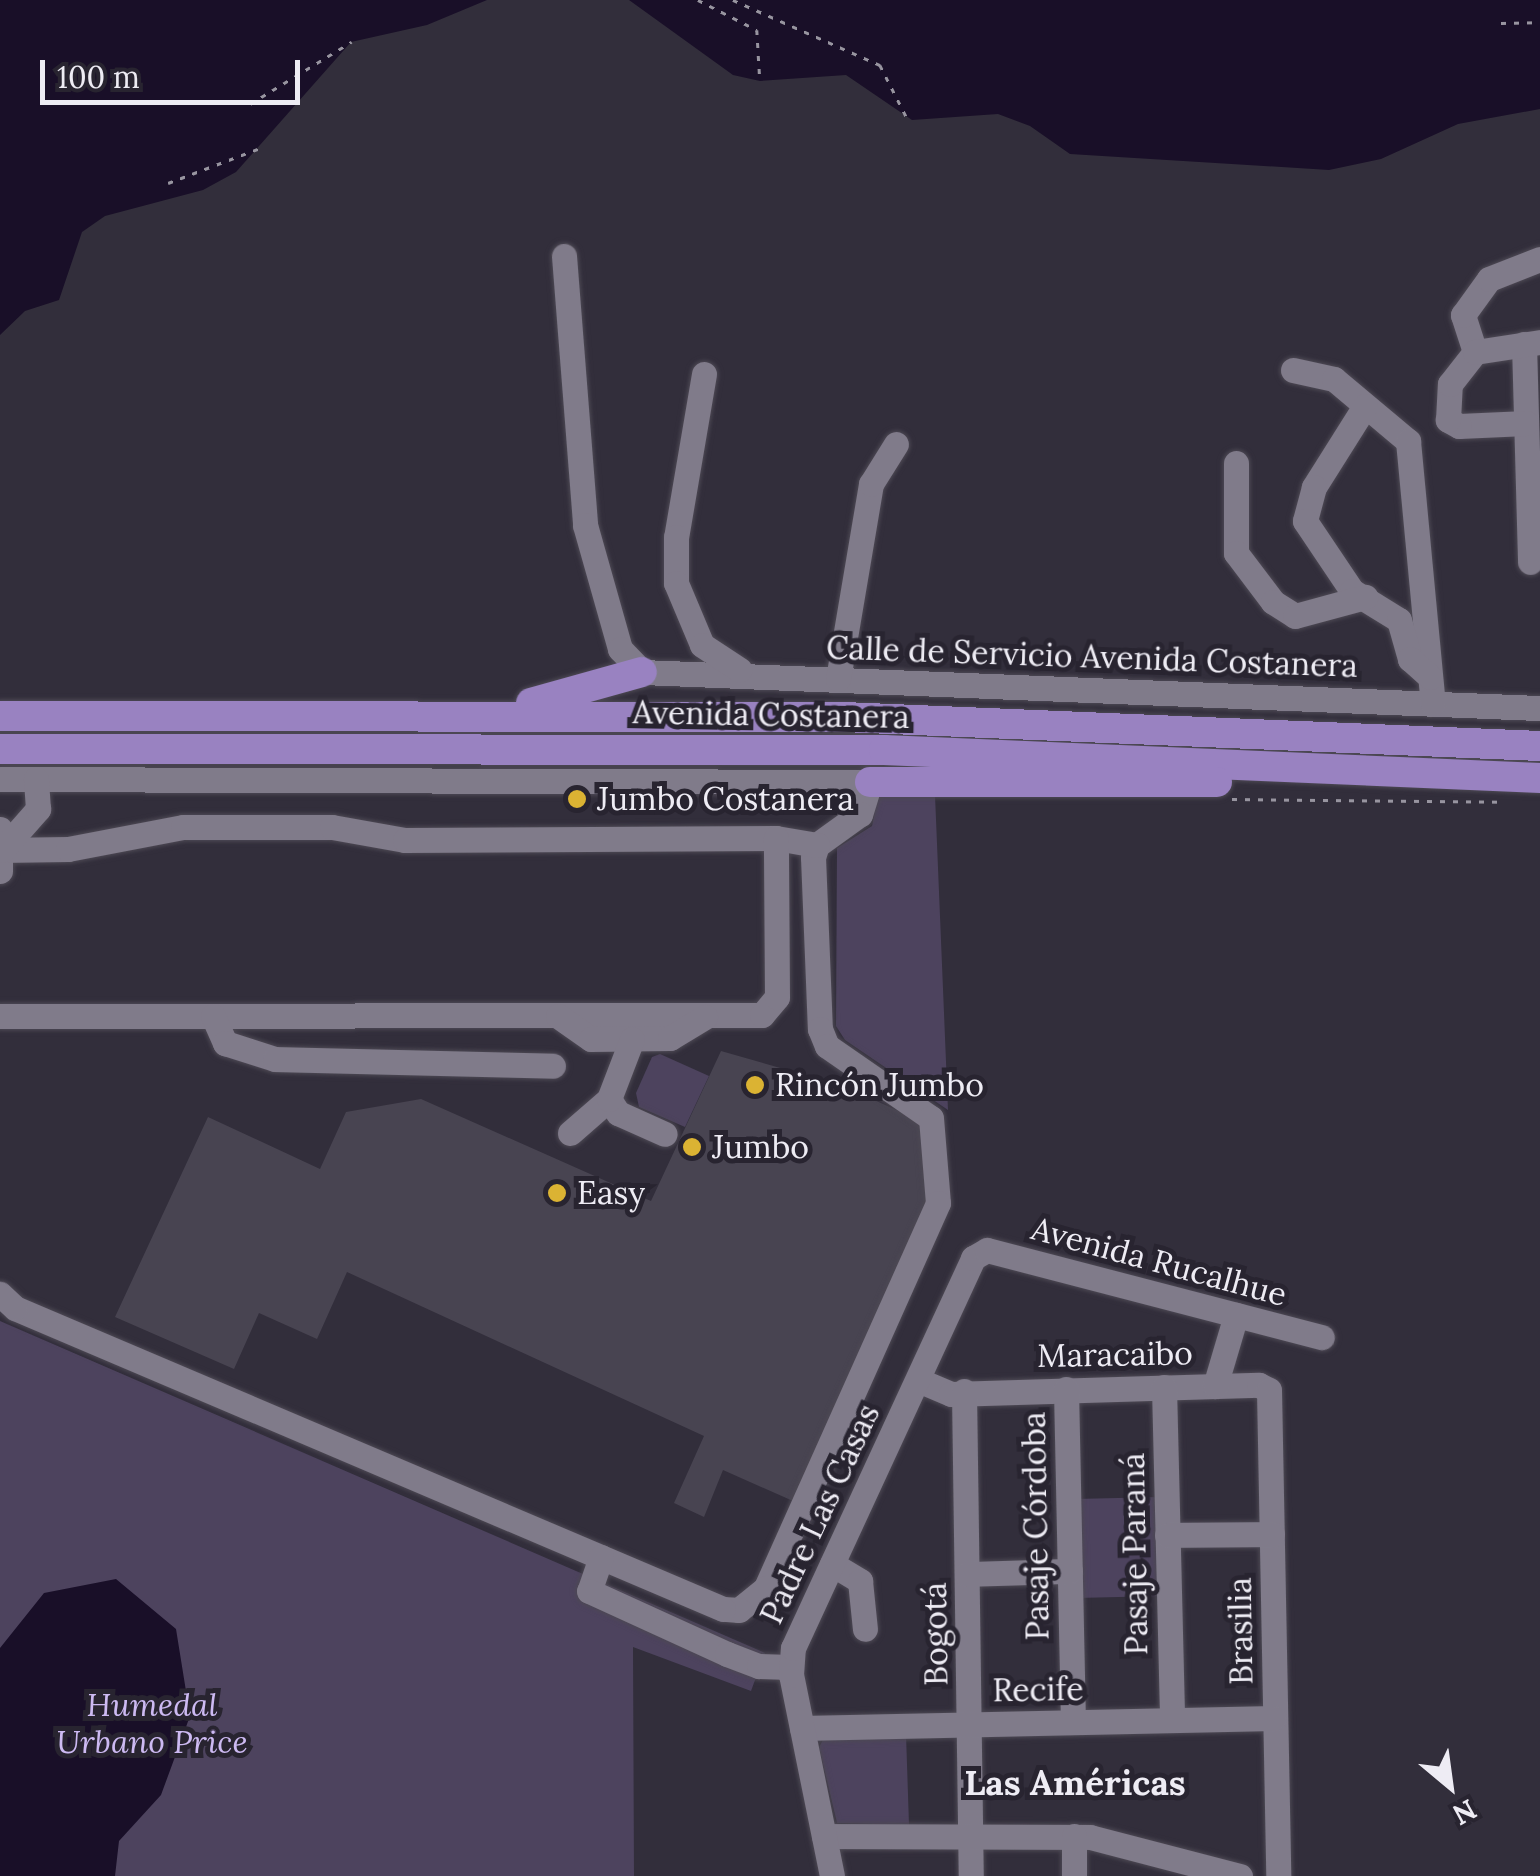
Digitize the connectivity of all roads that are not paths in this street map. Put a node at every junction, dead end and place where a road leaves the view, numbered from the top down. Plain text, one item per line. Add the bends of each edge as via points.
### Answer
1 (564, 256) dead end
2 (1540, 259) edge
3 (1532, 343) edge
4 (1475, 352) junction
5 (1294, 370) dead end
6 (704, 374) dead end
7 (1365, 406) junction
8 (1526, 424) junction
9 (896, 444) dead end
10 (1236, 463) dead end
11 (1530, 562) dead end
12 (1365, 598) junction
13 (642, 672) junction
14 (762, 676) junction
15 (1430, 677) junction
16 (838, 679) junction
17 (1433, 704) junction
18 (1540, 708) edge
19 (470, 715) junction
20 (0, 716) edge
21 (1540, 746) edge
22 (0, 749) edge
23 (1381, 772) junction
24 (1540, 778) edge
25 (0, 779) edge
26 (36, 779) junction
27 (870, 782) junction
28 (776, 838) junction
29 (817, 845) junction
30 (1, 850) edge
31 (709, 1015) junction
32 (0, 1016) edge
33 (212, 1016) junction
34 (558, 1016) junction
35 (632, 1039) junction
36 (553, 1066) dead end
37 (608, 1098) junction
38 (570, 1134) dead end
39 (665, 1134) dead end
40 (980, 1252) joint
41 (0, 1294) edge
42 (1236, 1315) junction
43 (1322, 1337) dead end
44 (922, 1372) junction
45 (1164, 1386) junction
46 (1215, 1386) junction
47 (1266, 1387) joint
48 (1066, 1388) junction
49 (964, 1391) junction
50 (1272, 1534) junction
51 (1168, 1535) junction
52 (601, 1557) junction
53 (832, 1564) junction
54 (1070, 1571) junction
55 (967, 1574) junction
56 (864, 1628) dead end
57 (790, 1667) junction
58 (1274, 1718) junction
59 (1172, 1720) junction
60 (1073, 1722) junction
61 (970, 1724) junction
62 (802, 1728) junction
63 (824, 1836) junction
64 (1074, 1836) junction
65 (971, 1837) junction
66 (1175, 1867) edge
67 (832, 1876) edge
68 (971, 1876) edge
69 (1074, 1876) edge
70 (1240, 1876) edge
71 (1278, 1876) edge

1 - 13 street via 586,525 620,649
2 - 4 street via 1489,279 1463,315
3 - 4 street
3 - 8 street
4 - 8 street via 1450,384 1448,420 1459,426
5 - 7 street via 1334,379
6 - 14 street via 676,537 676,583 702,645 725,666
7 - 12 street via 1314,487 1304,521 1325,558
7 - 15 street via 1408,441
8 - 11 street
9 - 16 street via 871,484
10 - 12 street via 1236,553 1273,602 1295,616
12 - 15 street via 1398,620 1410,659
13 - 14 street, Calle de Servicio Avenida Costanera
13 - 19 main road
14 - 16 street, Calle de Servicio Avenida Costanera
15 - 17 street
16 - 17 street, Calle de Servicio Avenida Costanera
17 - 18 street, Calle de Servicio Avenida Costanera
19 - 20 main road, Avenida Costanera
19 - 21 main road, Avenida Costanera via 942,720
22 - 23 main road, Avenida Costanera via 884,750
23 - 24 main road, Avenida Costanera
23 - 27 main road via 1189,783
25 - 26 street
26 - 27 street
26 - 30 street via 38,809
27 - 29 street via 860,814
28 - 29 street
28 - 30 street via 405,840 332,827 183,827 68,850
28 - 31 street via 773,1008 762,1015
29 - 52 street via 820,1029 826,1046 931,1118 938,1203 932,1224 754,1601 723,1609
31 - 34 street
31 - 35 street via 670,1038
32 - 33 street
33 - 34 street
33 - 36 street via 225,1043 275,1059
34 - 35 street via 591,1039
35 - 37 street
37 - 38 street
37 - 39 street via 618,1113
40 - 42 street, Avenida Rucalhue
40 - 44 street, Padre Las Casas
41 - 52 street via 15,1308
42 - 43 street, Avenida Rucalhue
42 - 46 street
44 - 49 street
44 - 53 street, Padre Las Casas
45 - 46 street, Maracaibo
45 - 48 street, Maracaibo
45 - 51 street, Pasaje Paraná
46 - 47 street, Maracaibo
47 - 50 street, Brasilia
48 - 49 street, Maracaibo
48 - 54 street, Pasaje Córdoba
49 - 55 street, Bogotá
50 - 51 street
50 - 58 street, Brasilia
51 - 59 street, Pasaje Paraná
52 - 57 street via 589,1591 727,1654 760,1666
53 - 56 street via 860,1582
53 - 57 street, Padre Las Casas
54 - 55 street
54 - 60 street, Pasaje Córdoba
55 - 61 street, Bogotá
57 - 62 street, Padre Las Casas
58 - 59 street, Recife
58 - 71 street, Brasilia
59 - 60 street, Recife
60 - 61 street, Recife
61 - 62 street, Recife
61 - 65 street, Bogotá
62 - 63 street, Padre Las Casas
63 - 65 street
63 - 67 street, Padre Las Casas
64 - 65 street
64 - 66 street
64 - 69 street
65 - 68 street, Bogotá
66 - 70 street

